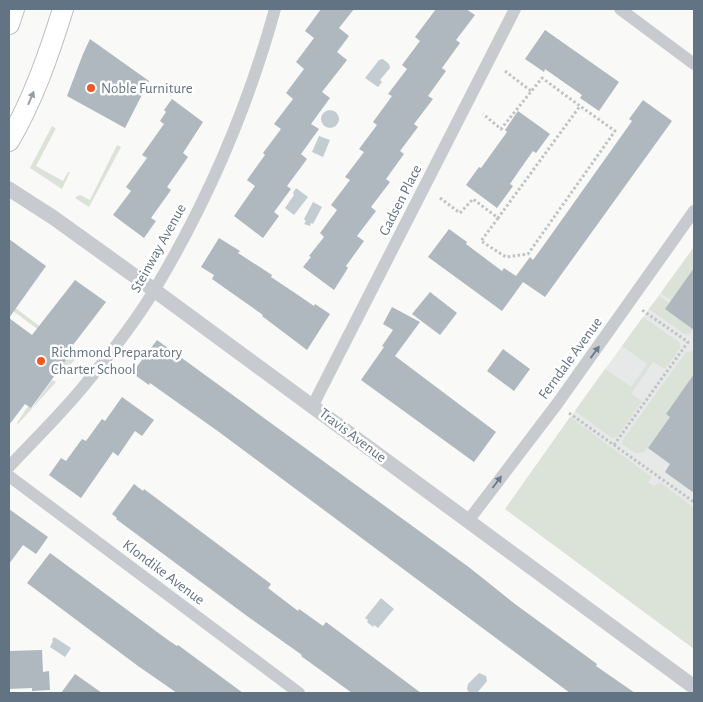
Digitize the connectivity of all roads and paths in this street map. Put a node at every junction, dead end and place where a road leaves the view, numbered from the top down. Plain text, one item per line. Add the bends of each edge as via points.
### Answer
1 (14, 9) edge
2 (63, 9) edge
3 (275, 9) edge
4 (515, 9) edge
5 (620, 9) edge
6 (9, 24) edge
7 (694, 64) edge
8 (505, 71) dead end
9 (531, 91) junction
10 (580, 106) junction
11 (483, 114) dead end
12 (9, 141) edge
13 (9, 189) edge
14 (440, 198) dead end
15 (694, 211) edge
16 (498, 218) junction
17 (154, 290) junction
18 (642, 310) dead end
19 (313, 405) junction
20 (569, 412) dead end
21 (614, 446) junction
22 (9, 467) edge
23 (9, 476) edge
24 (694, 502) edge
25 (468, 521) junction
26 (694, 687) edge
27 (299, 693) edge

1 - 6 main road
12 -> 2 main road via 50,53
3 - 17 street, Steinway Avenue via 246,100 224,154
4 - 19 street, Gadsen Place
5 - 7 street
8 - 9 path
9 - 10 path via 542,78
9 - 11 path via 501,129
10 - 16 path
10 - 16 path via 615,131 528,254 506,258 481,241
13 - 17 street, Travis Avenue
14 - 16 path via 460,213 473,199
25 -> 15 street, Ferndale Avenue via 557,404
17 - 19 street, Travis Avenue
17 - 22 street, Steinway Avenue via 83,388
18 - 21 path via 688,342
19 - 25 street, Travis Avenue
20 - 21 path
21 - 24 path
23 - 27 street, Klondike Avenue
25 - 26 street, Travis Avenue

